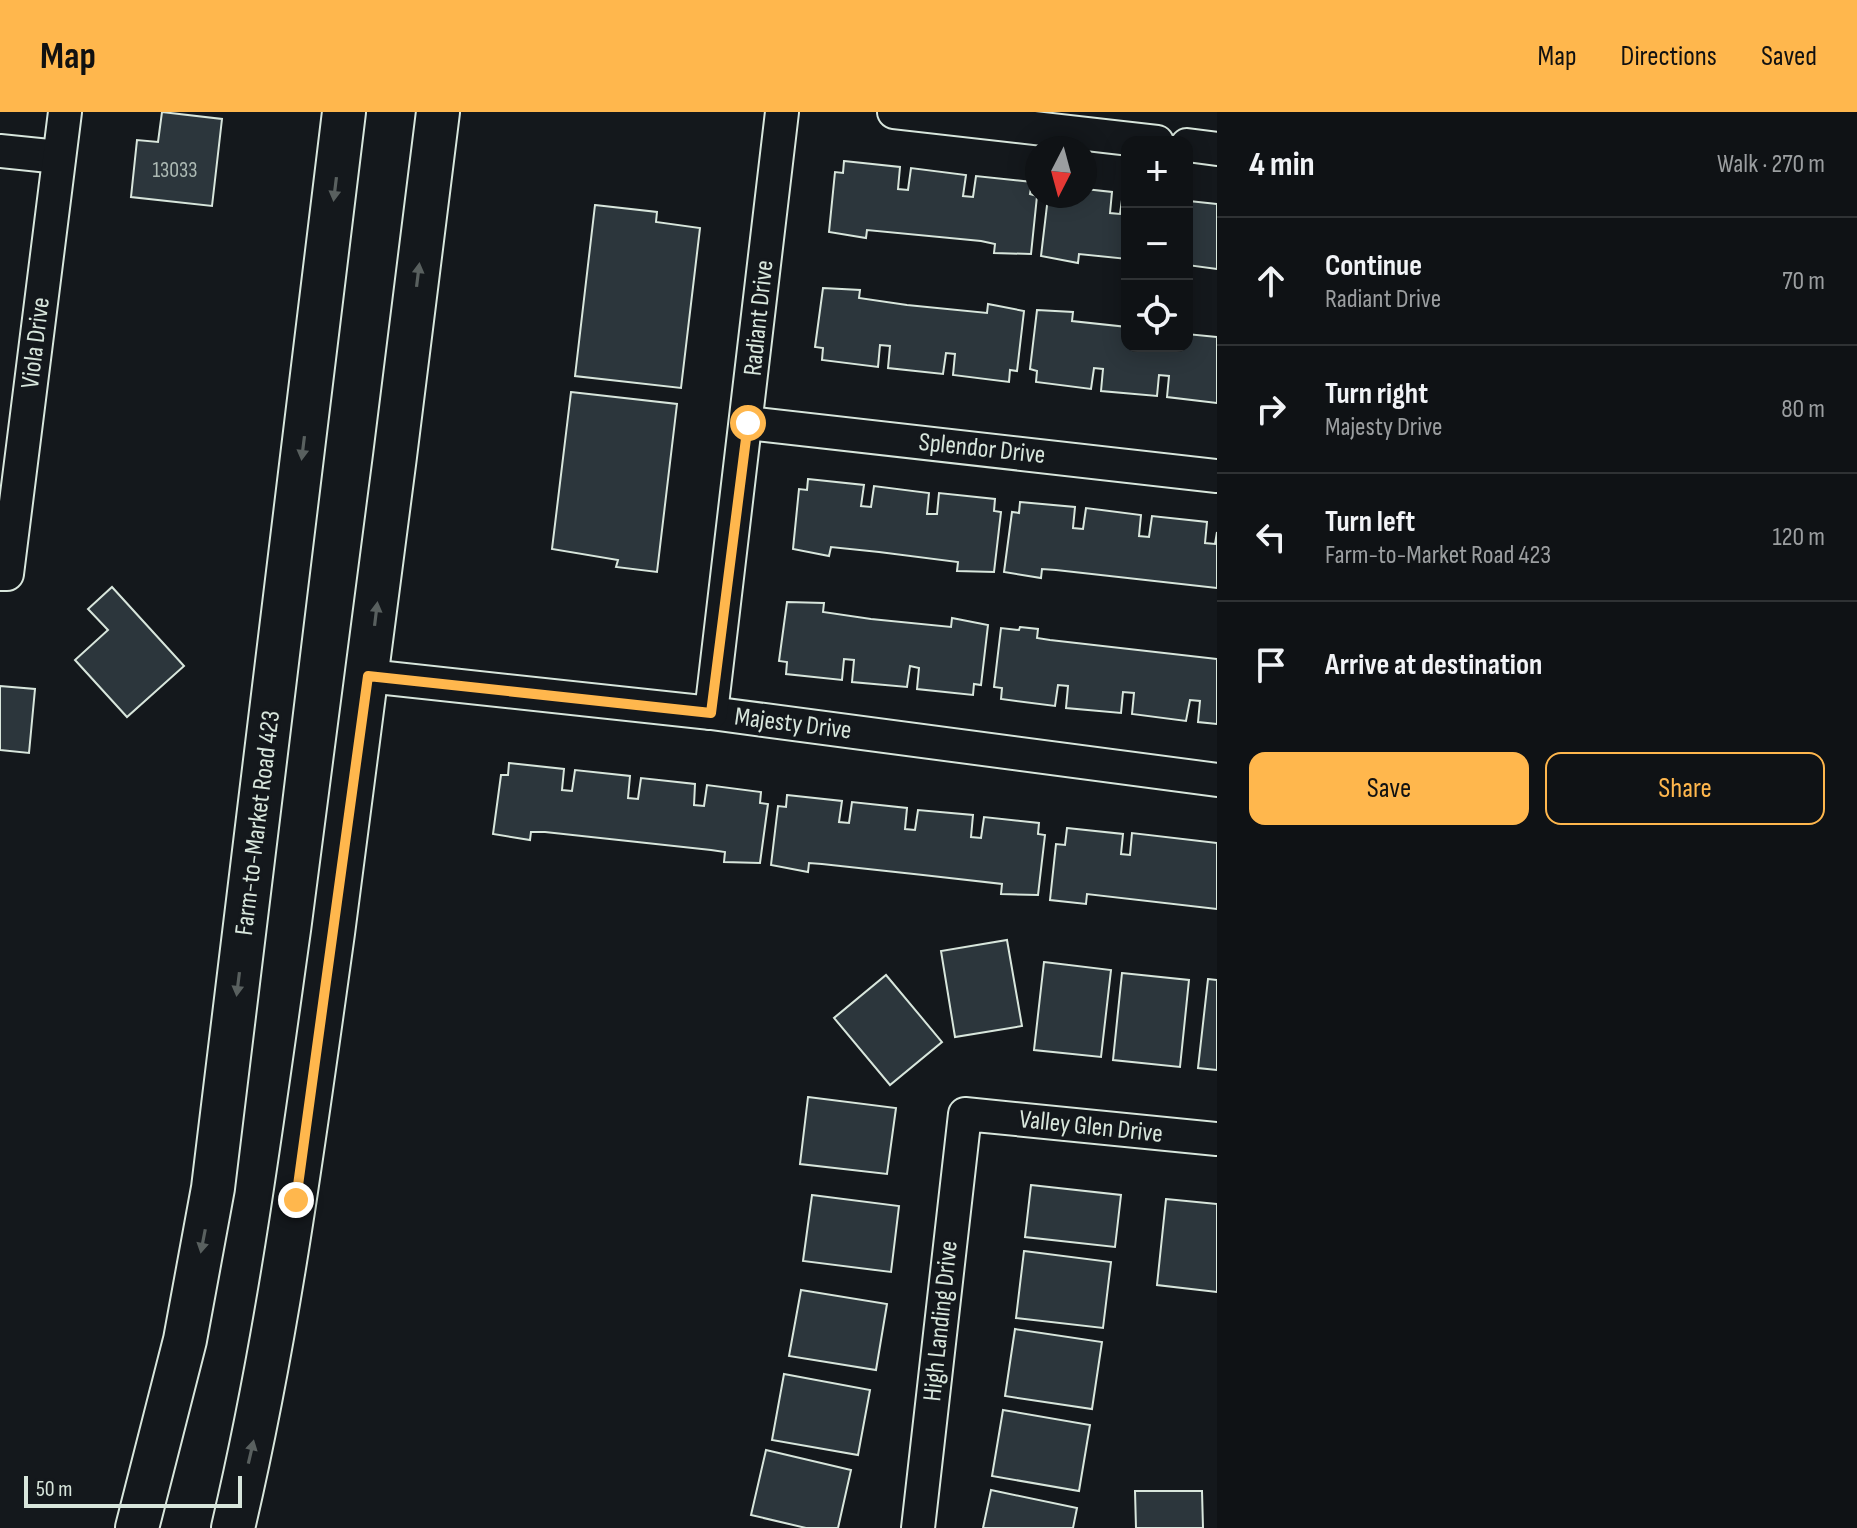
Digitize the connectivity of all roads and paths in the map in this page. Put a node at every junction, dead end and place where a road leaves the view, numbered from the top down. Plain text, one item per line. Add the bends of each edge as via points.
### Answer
1 (65, 112) edge
2 (344, 112) edge
3 (438, 112) edge
4 (782, 112) edge
5 (894, 112) edge
6 (1121, 138) edge
7 (1193, 146) edge
8 (1217, 149) edge
9 (0, 151) edge
10 (59, 157) junction
11 (748, 423) junction
12 (1217, 476) edge
13 (3, 574) edge
14 (368, 676) junction
15 (711, 713) junction
16 (1217, 780) edge
17 (965, 1114) joint
18 (1217, 1139) edge
19 (137, 1528) edge
20 (233, 1528) edge
21 (918, 1528) edge

1 - 10 street, Viola Drive
2 -> 19 main road, Farm-to-Market Road 423 via 213,1188 185,1340
14 -> 3 main road
4 - 11 street, Radiant Drive
5 - 6 street
7 - 8 street
9 - 10 street
10 - 13 street, Viola Drive
11 - 12 street, Splendor Drive
11 - 15 street, Radiant Drive
14 - 15 street, Majesty Drive
20 -> 14 main road via 262,1404 296,1200
15 - 16 street, Majesty Drive
17 - 18 street, Valley Glen Drive
17 - 21 street, High Landing Drive

